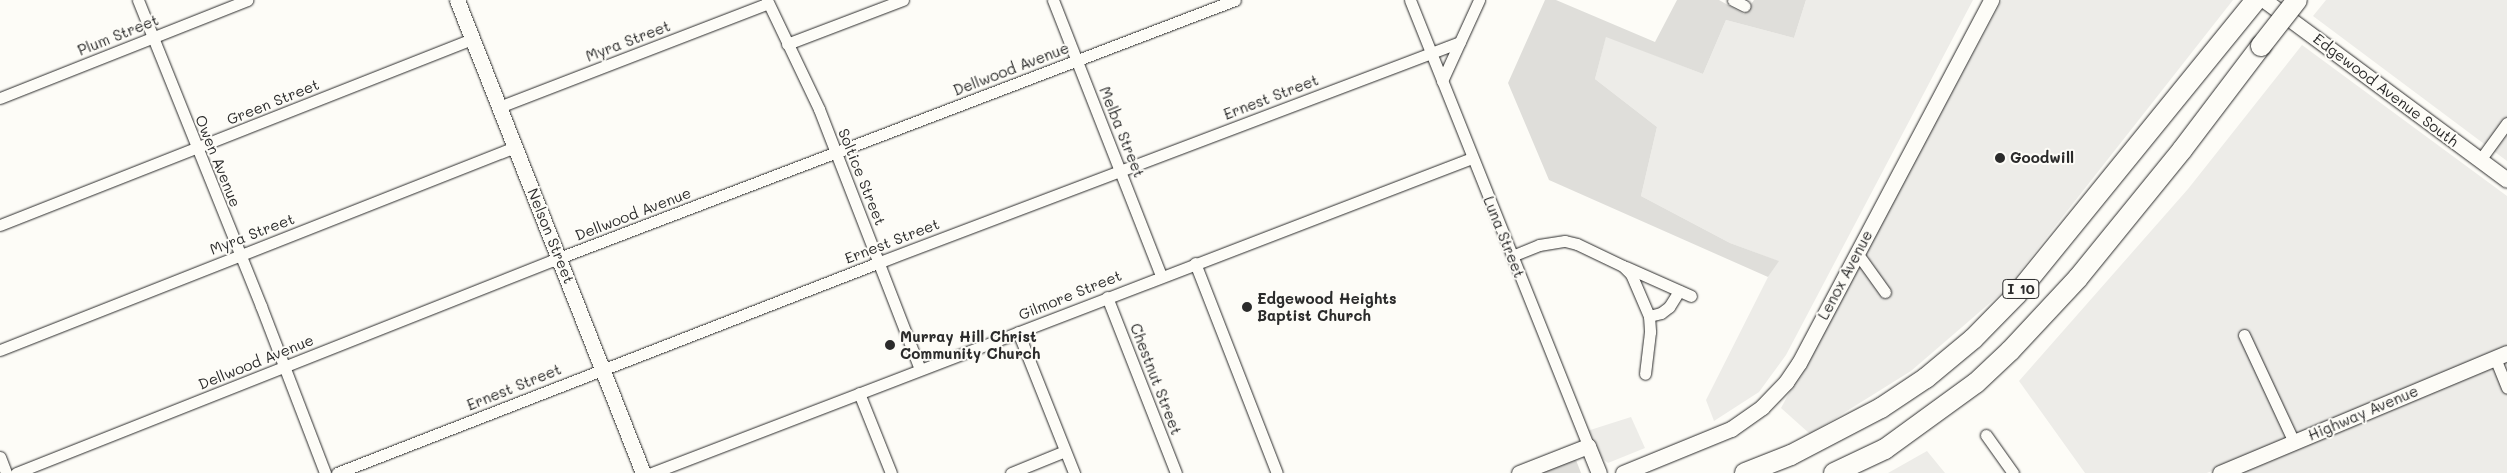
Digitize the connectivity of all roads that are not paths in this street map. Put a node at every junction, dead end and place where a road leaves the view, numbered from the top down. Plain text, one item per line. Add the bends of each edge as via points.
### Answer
1 (138, 0) edge
2 (248, 0) edge
3 (457, 0) edge
4 (903, 0) edge
5 (1053, 0) edge
6 (1235, 0) edge
7 (1410, 0) edge
8 (1479, 0) edge
9 (1733, 0) edge
10 (1991, 0) edge
11 (2256, 0) edge
12 (2264, 0) edge
13 (2297, 0) edge
14 (767, 1) edge
15 (1745, 6) dead end
16 (153, 37) junction
17 (472, 39) junction
18 (1460, 42) junction
19 (787, 44) junction
20 (1430, 52) junction
21 (1077, 60) junction
22 (1442, 81) junction
23 (0, 98) edge
24 (499, 107) junction
25 (2507, 123) edge
26 (515, 147) junction
27 (196, 148) junction
28 (836, 152) junction
29 (1472, 158) junction
30 (2480, 160) junction
31 (1121, 169) junction
32 (2507, 180) edge
33 (0, 225) edge
34 (1857, 253) junction
35 (239, 256) junction
36 (1512, 256) junction
37 (560, 258) junction
38 (880, 262) junction
39 (1195, 263) junction
40 (1622, 266) junction
41 (1161, 276) junction
42 (1679, 291) junction
43 (1885, 292) dead end
44 (1691, 296) dead end
45 (1107, 297) junction
46 (1649, 316) junction
47 (1018, 332) junction
48 (2244, 335) dead end
49 (0, 350) edge
50 (2501, 356) edge
51 (284, 367) junction
52 (602, 368) junction
53 (920, 369) junction
54 (1645, 374) dead end
55 (2507, 388) edge
56 (859, 393) junction
57 (1986, 435) dead end
58 (2294, 442) junction
59 (1588, 446) junction
60 (1065, 451) junction
61 (0, 458) edge
62 (6, 473) edge
63 (16, 473) edge
64 (325, 473) edge
65 (337, 473) edge
66 (643, 473) edge
67 (652, 473) edge
68 (890, 473) edge
69 (1011, 473) edge
70 (1074, 473) edge
71 (1176, 473) edge
72 (1277, 473) edge
73 (1519, 473) edge
74 (1599, 473) edge
75 (1623, 473) edge
76 (1745, 473) edge
77 (1834, 473) edge
78 (2013, 473) edge
79 (2220, 473) edge

1 - 16 street, Owen Avenue
2 - 16 street, Plum Street
3 - 17 main road, Nelson Street
4 - 19 street
5 - 21 street, Melba Street
6 - 21 street, Dellwood Avenue
7 - 20 street, Luna Street
8 - 18 street
9 - 15 street
10 - 34 main road, Lenox Avenue
11 - 76 highway, I 10 via 2017,294 1973,339 1926,378 1881,408 1791,455
12 - 30 main road, Edgewood Avenue South
13 - 77 highway, I 10, bridge via 2182,150 2084,270 2010,351 1976,382 1885,448
14 - 19 street, Soltice Street
14 - 24 street, Myra Street
16 - 23 street, Plum Street
16 - 27 street, Owen Avenue
17 - 24 main road, Nelson Street
17 - 27 street, Green Street
18 - 20 street, Ernest Street
18 - 22 street
19 - 28 street, Soltice Street
20 - 22 street, Luna Street
20 - 31 street, Ernest Street
21 - 28 street, Dellwood Avenue
21 - 31 street, Melba Street
22 - 29 street, Luna Street
24 - 26 main road, Nelson Street
25 - 30 street
26 - 35 street, Myra Street
26 - 37 main road, Nelson Street
27 - 33 street, Green Street
27 - 35 street, Owen Avenue
28 - 37 street, Dellwood Avenue
28 - 38 street, Soltice Street
29 - 36 street, Luna Street
29 - 39 street, Gilmore Street
30 - 32 main road, Edgewood Avenue South
31 - 38 street, Ernest Street
31 - 41 street, Melba Street
34 - 43 street
34 - 75 main road, Lenox Avenue via 1799,363 1762,407 1715,437
35 - 49 street, Myra Street
35 - 51 street, Owen Avenue
36 - 40 street via 1539,244 1565,241
36 - 59 street, Luna Street
37 - 51 street, Dellwood Avenue
37 - 52 main road, Nelson Street
38 - 52 street, Ernest Street
38 - 53 street, Soltice Street
39 - 41 street, Gilmore Street
39 - 72 street
40 - 42 street
40 - 46 street via 1631,274
41 - 45 street, Gilmore Street
42 - 44 street
42 - 46 street via 1669,307
45 - 47 street, Gilmore Street
45 - 71 street, Chestnut Street
46 - 54 street
47 - 53 street, Gilmore Street
47 - 60 street
48 - 58 street
50 - 55 street
50 - 58 main road, Highway Avenue
51 - 63 street, Dellwood Avenue
51 - 64 street, Owen Avenue
52 - 65 street, Ernest Street
52 - 66 main road, Nelson Street
53 - 56 street, Gilmore Street
56 - 67 street, Gilmore Street
56 - 68 street
57 - 78 street
58 - 79 main road, Highway Avenue
59 - 73 main road
59 - 74 main road, Luna Street
60 - 69 street
60 - 70 street
61 - 62 street

